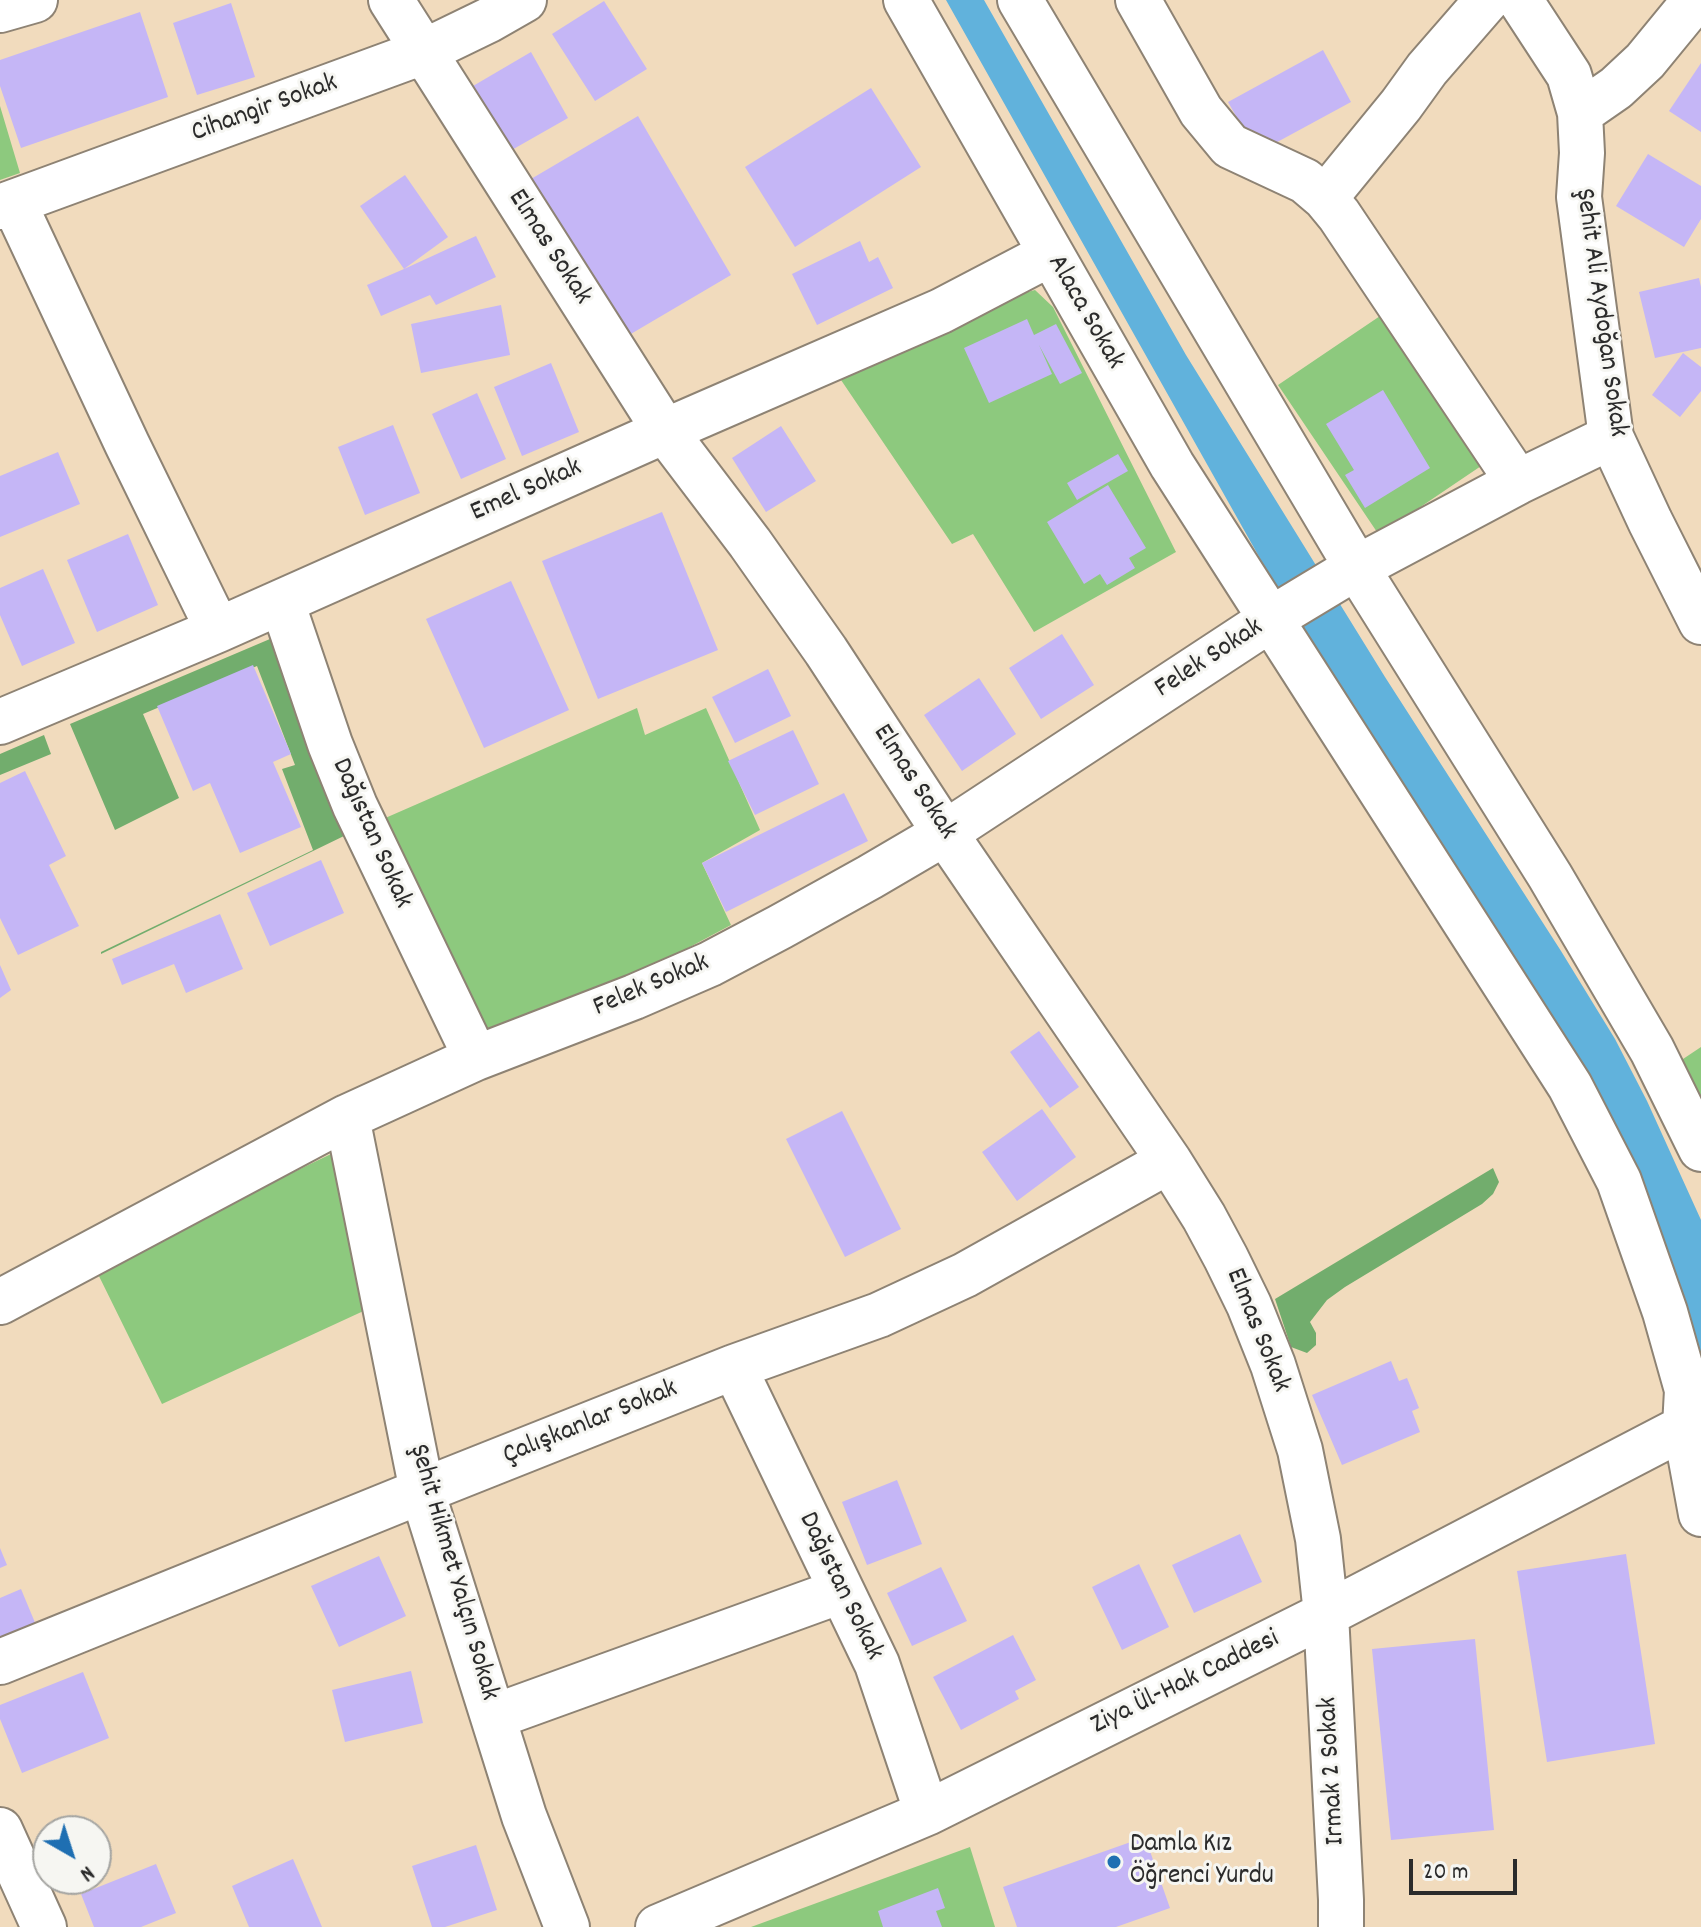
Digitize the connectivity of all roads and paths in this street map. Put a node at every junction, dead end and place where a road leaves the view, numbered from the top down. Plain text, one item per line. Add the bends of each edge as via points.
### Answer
1 (35, 0) edge
2 (391, 0) edge
3 (524, 0) edge
4 (906, 0) edge
5 (1020, 0) edge
6 (1138, 0) edge
7 (1487, 0) edge
8 (1520, 0) edge
9 (1695, 0) edge
10 (0, 10) edge
11 (423, 52) junction
12 (1580, 113) junction
13 (1325, 198) junction
14 (7, 205) edge
15 (1050, 254) junction
16 (665, 431) junction
17 (1611, 437) junction
18 (1518, 482) junction
19 (1352, 571) junction
20 (282, 602) junction
21 (1696, 602) edge
22 (1273, 618) junction
23 (218, 630) junction
24 (0, 722) edge
25 (945, 833) junction
26 (476, 1058) junction
27 (347, 1117) junction
28 (1701, 1149) edge
29 (1169, 1161) junction
30 (0, 1302) edge
31 (734, 1367) junction
32 (1693, 1421) edge
33 (422, 1491) junction
34 (1701, 1514) edge
35 (841, 1591) junction
36 (1326, 1614) junction
37 (0, 1662) edge
38 (493, 1717) junction
39 (927, 1813) junction
40 (0, 1830) edge
41 (26, 1915) edge
42 (567, 1927) edge
43 (658, 1927) edge
44 (1341, 1927) edge

1 - 10 street
2 - 11 street, Elmas Sokak
3 - 11 street, Cihangir Sokak
4 - 15 street, Alaca Sokak
5 - 19 street
6 - 13 street via 1201,111 1230,146 1305,181
7 - 13 street
8 - 12 street, Şehit Ali Aydoğan Sokak via 1569,75
9 - 12 street via 1645,61
11 - 14 street, Cihangir Sokak
11 - 16 street, Elmas Sokak
12 - 17 street, Şehit Ali Aydoğan Sokak via 1579,197
13 - 18 street
14 - 23 street
15 - 16 street, Emel Sokak via 941,311
15 - 22 street, Alaca Sokak via 1172,465
16 - 20 street, Emel Sokak
16 - 25 street, Elmas Sokak via 826,651
17 - 18 street
17 - 21 street, Şehit Ali Aydoğan Sokak
18 - 19 street
19 - 22 street, Felek Sokak
19 - 28 street via 1550,876 1652,1050
20 - 23 street, Emel Sokak
20 - 26 street, Dağıstan Sokak via 355,806
22 - 25 street, Felek Sokak
22 - 32 street, Alaca Sokak via 1577,1099 1619,1181 1665,1312
23 - 24 street, Emel Sokak
25 - 26 street, Felek Sokak via 710,964
25 - 29 street, Elmas Sokak
26 - 27 street, Felek Sokak
27 - 30 street, Felek Sokak
27 - 33 street, Şehit Hikmet Yalçın Sokak
29 - 31 street, Çalışkanlar Sokak via 965,1275 879,1315
29 - 36 street, Elmas Sokak via 1226,1258 1273,1365 1309,1488
31 - 33 street, Çalışkanlar Sokak
31 - 35 street, Dağıstan Sokak
32 - 34 street, Alaca Sokak
32 - 36 street, Ziya Ül-Hak Caddesi
33 - 37 street, Çalışkanlar Sokak
33 - 38 street, Şehit Hikmet Yalçın Sokak
35 - 38 street
35 - 39 street, Dağıstan Sokak via 877,1664
36 - 39 street, Ziya Ül-Hak Caddesi
36 - 44 street, Irmak 2 Sokak
38 - 42 street, Şehit Hikmet Yalçın Sokak
39 - 43 street, Ziya Ül-Hak Caddesi
40 - 41 street

